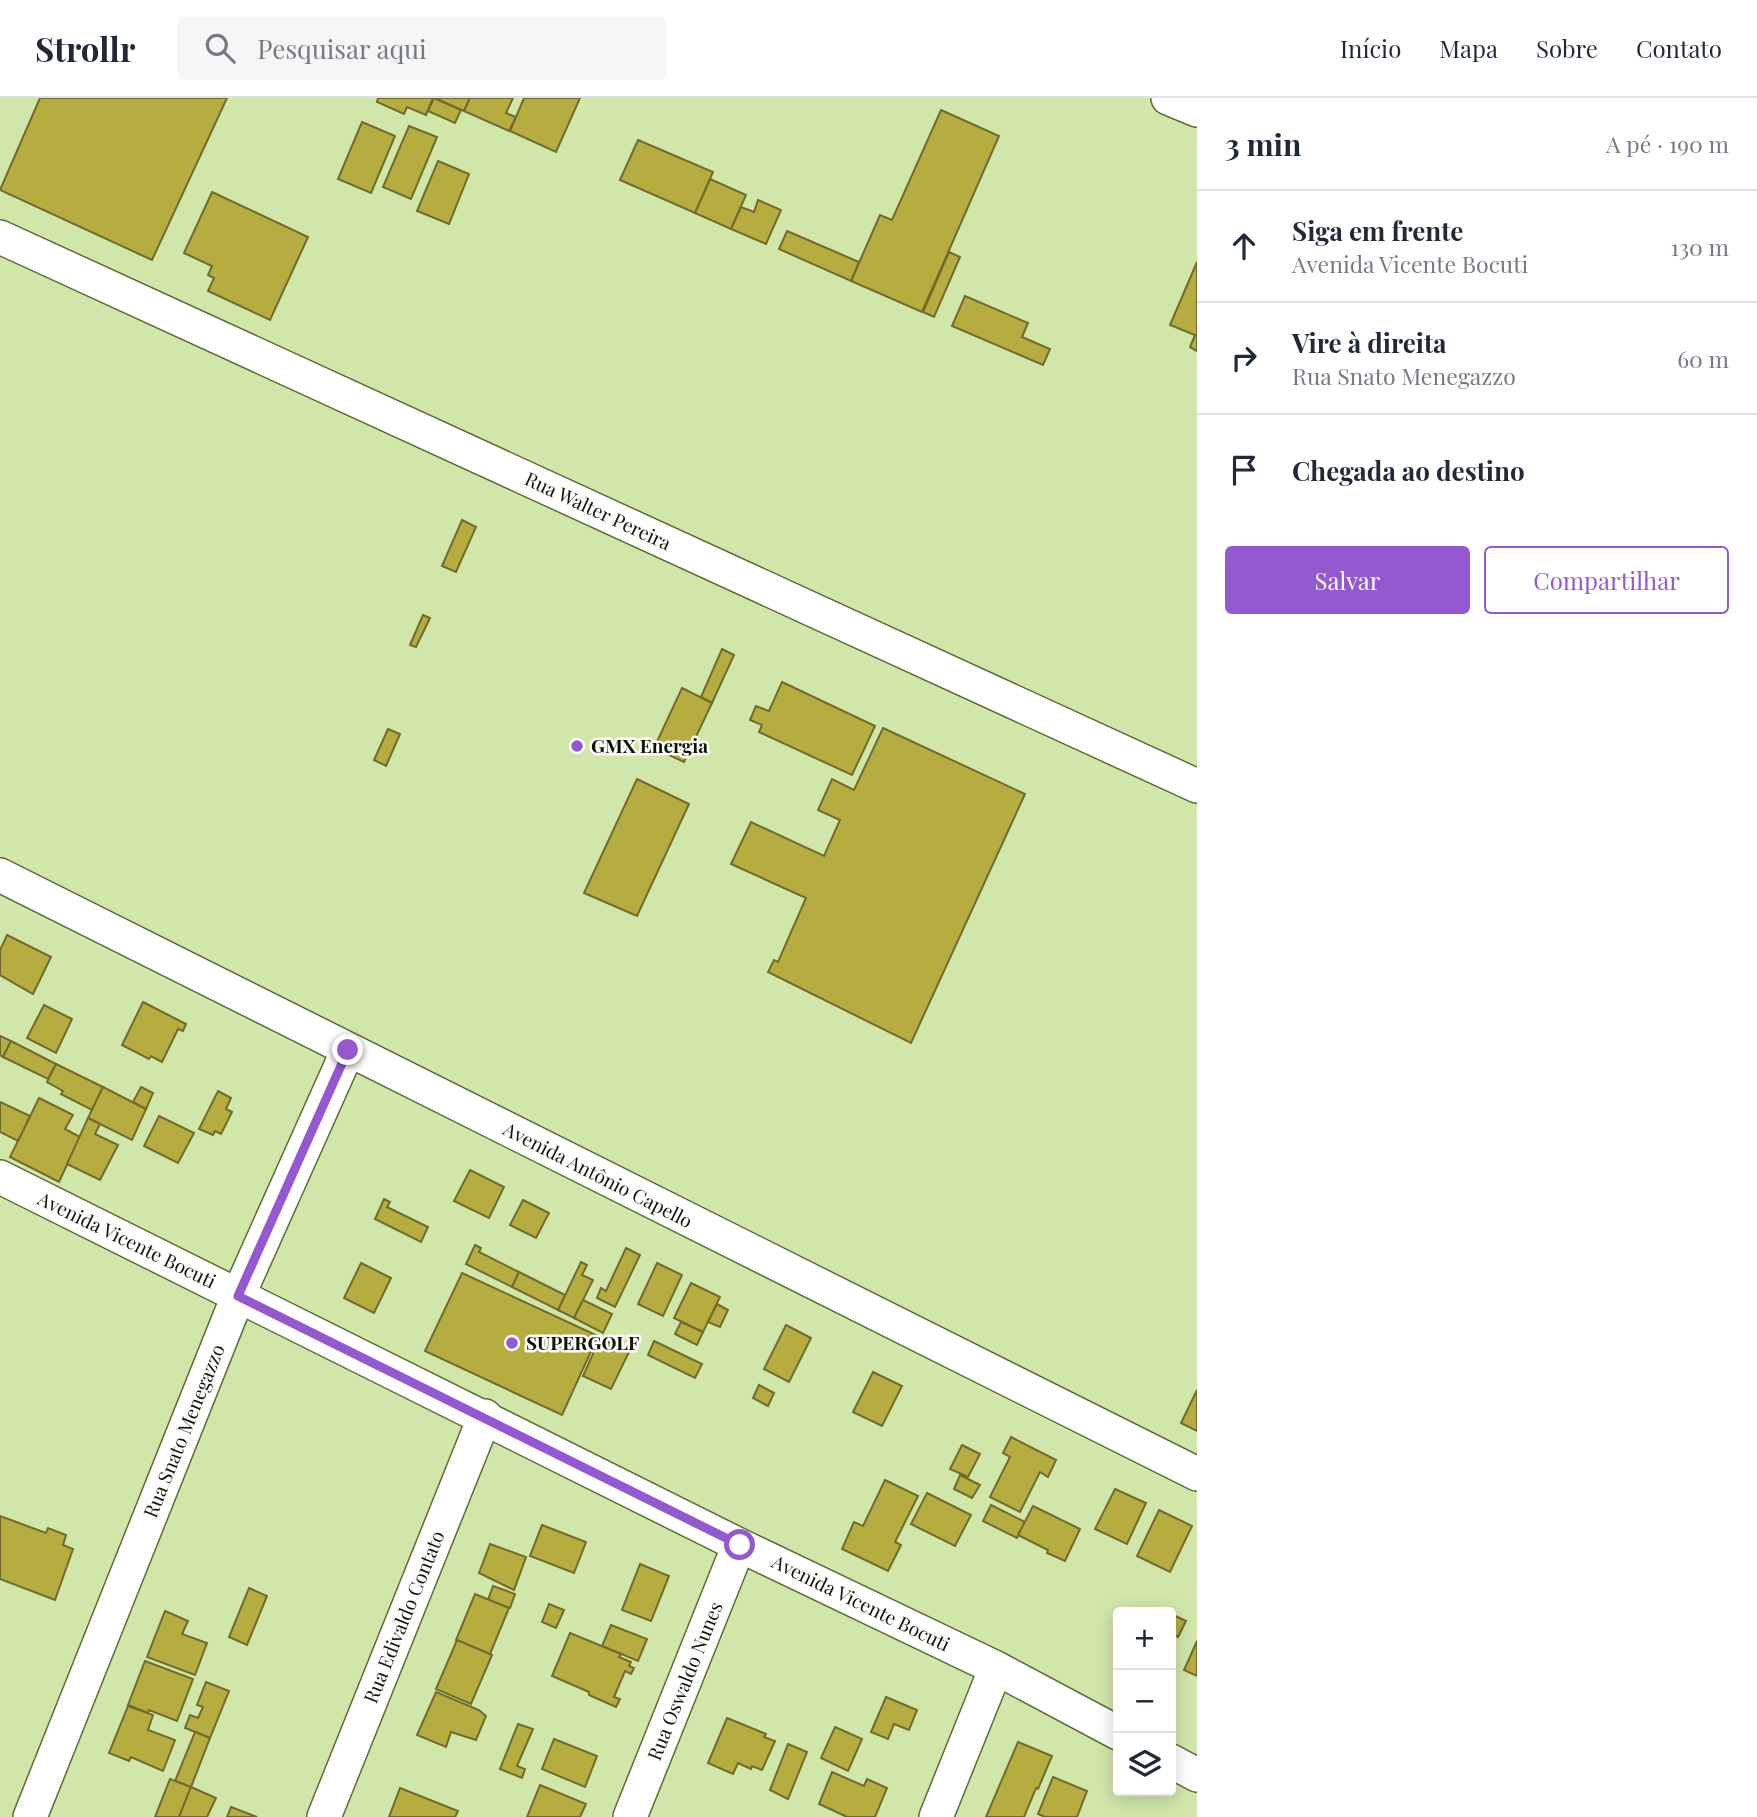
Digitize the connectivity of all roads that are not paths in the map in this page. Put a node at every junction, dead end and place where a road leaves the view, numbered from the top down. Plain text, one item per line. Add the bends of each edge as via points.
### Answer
1 (1168, 98) edge
2 (1197, 110) edge
3 (0, 237) edge
4 (1197, 786) edge
5 (0, 875) edge
6 (348, 1050) junction
7 (0, 1177) edge
8 (238, 1296) junction
9 (485, 1416) junction
10 (1197, 1474) edge
11 (740, 1545) junction
12 (996, 1668) junction
13 (1113, 1730) edge
14 (1176, 1764) edge
15 (1197, 1775) edge
16 (30, 1817) edge
17 (324, 1817) edge
18 (630, 1817) edge
19 (936, 1817) edge

1 - 2 street
3 - 4 street, Rua Walter Pereira
5 - 6 street, Avenida Antônio Capello
6 - 8 street, Rua Snato Menegazzo
6 - 10 street, Avenida Antônio Capello
7 - 8 street, Avenida Vicente Bocuti
8 - 9 street, Avenida Vicente Bocuti
8 - 16 street, Rua Snato Menegazzo
9 - 11 street, Avenida Vicente Bocuti
9 - 17 street, Rua Edivaldo Contato
11 - 12 street, Avenida Vicente Bocuti
11 - 18 street, Rua Oswaldo Nunes
12 - 13 street, Avenida Vicente Bocuti
12 - 19 street
14 - 15 street

